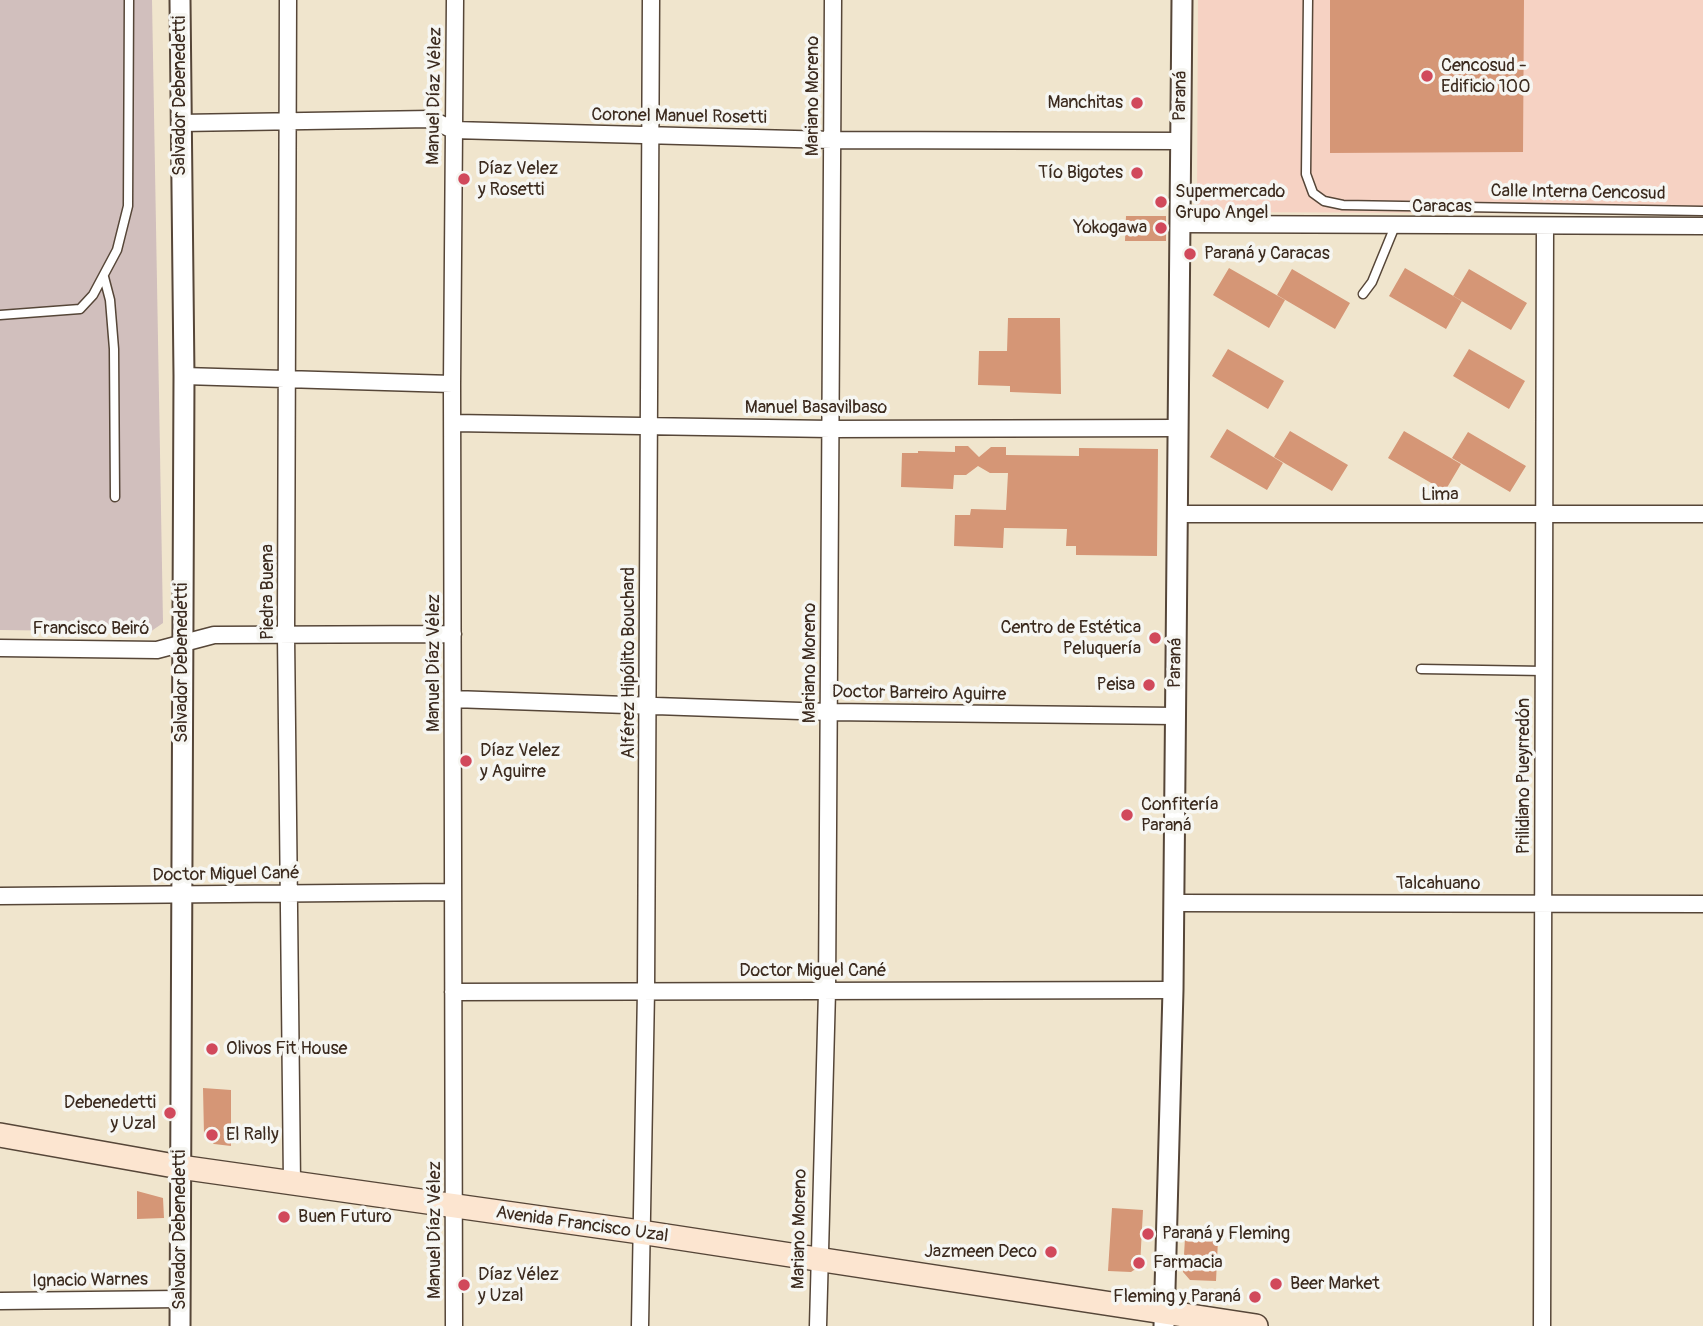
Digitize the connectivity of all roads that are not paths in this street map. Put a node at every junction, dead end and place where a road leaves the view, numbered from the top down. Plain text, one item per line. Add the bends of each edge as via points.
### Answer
1 (129, 0) edge
2 (180, 0) edge
3 (288, 0) edge
4 (455, 0) edge
5 (651, 0) edge
6 (833, 0) edge
7 (1182, 0) edge
8 (1308, 0) edge
9 (288, 122) junction
10 (180, 123) junction
11 (453, 130) junction
12 (650, 135) junction
13 (832, 140) junction
14 (1181, 141) junction
15 (1703, 211) edge
16 (1180, 224) junction
17 (1395, 226) junction
18 (1545, 226) junction
19 (1703, 226) edge
20 (104, 277) junction
21 (1363, 294) dead end
22 (0, 315) edge
23 (184, 376) junction
24 (288, 378) junction
25 (452, 384) junction
26 (453, 423) junction
27 (649, 426) junction
28 (1178, 428) junction
29 (830, 429) junction
30 (116, 497) dead end
31 (1177, 514) junction
32 (1703, 514) edge
33 (1544, 515) junction
34 (453, 634) junction
35 (286, 635) junction
36 (181, 642) junction
37 (0, 648) edge
38 (1420, 669) dead end
39 (1544, 671) junction
40 (453, 699) junction
41 (648, 704) junction
42 (829, 712) junction
43 (1175, 716) junction
44 (453, 891) junction
45 (288, 893) junction
46 (181, 894) junction
47 (0, 896) edge
48 (1174, 903) junction
49 (1544, 904) junction
50 (1703, 904) edge
51 (646, 990) junction
52 (1173, 990) junction
53 (827, 991) junction
54 (453, 992) junction
55 (0, 1135) edge
56 (180, 1167) junction
57 (292, 1183) junction
58 (455, 1207) junction
59 (640, 1232) junction
60 (818, 1259) junction
61 (180, 1299) junction
62 (0, 1301) edge
63 (1164, 1319) edge
64 (180, 1326) edge
65 (454, 1326) edge
66 (640, 1326) edge
67 (818, 1326) edge
68 (1256, 1326) edge
69 (1542, 1326) edge

1 - 20 lane via 128,206 117,250
2 - 10 street, Salvador Debenedetti
3 - 9 street, Piedra Buena
4 - 11 street, Manuel Díaz Vélez
5 - 12 street, Alférez Hipólito Bouchard
6 - 13 street, Mariano Moreno
7 - 14 street, Paraná
8 - 15 lane, Calle Interna Cencosud via 1306,174 1313,193 1324,201
9 - 10 street, Coronel Manuel Rosetti
9 - 11 street, Coronel Manuel Rosetti via 431,119
9 - 24 street, Piedra Buena
10 - 23 street, Salvador Debenedetti
11 - 12 street, Coronel Manuel Rosetti
11 - 25 street, Manuel Díaz Vélez
12 - 13 street, Coronel Manuel Rosetti
12 - 27 street, Alférez Hipólito Bouchard
13 - 14 street, Coronel Manuel Rosetti
13 - 29 street, Mariano Moreno
14 - 16 street, Paraná
16 - 17 street, Caracas
16 - 28 street, Paraná
17 - 18 street, Caracas
17 - 21 lane
18 - 19 street, Caracas
18 - 33 street, Prilidiano Pueyrredón
20 - 22 lane via 80,309
20 - 30 lane via 114,349
23 - 24 street
23 - 36 street, Salvador Debenedetti
24 - 25 street
24 - 35 street, Piedra Buena
25 - 26 street, Manuel Díaz Vélez
26 - 27 street, Manuel Basavilbaso
26 - 34 street, Manuel Díaz Vélez
27 - 29 street, Manuel Basavilbaso
27 - 41 street, Alférez Hipólito Bouchard
28 - 29 street, Manuel Basavilbaso
28 - 31 street, Paraná
29 - 42 street, Mariano Moreno
31 - 33 street, Lima
31 - 43 street, Paraná
32 - 33 street, Lima
33 - 39 street, Prilidiano Pueyrredón
34 - 35 street
34 - 40 street, Manuel Díaz Vélez
35 - 36 street via 214,635
35 - 45 street, Piedra Buena
36 - 37 street, Francisco Beiró via 157,650
36 - 46 street, Salvador Debenedetti
38 - 39 lane
39 - 49 street, Prilidiano Pueyrredón
40 - 41 street, Doctor Barreiro Aguirre
40 - 44 street, Manuel Díaz Vélez
41 - 42 street, Doctor Barreiro Aguirre
41 - 51 street, Alférez Hipólito Bouchard
42 - 43 street, Doctor Barreiro Aguirre
42 - 53 street, Mariano Moreno
43 - 48 street, Paraná
44 - 45 street, Doctor Miguel Cané
44 - 54 street, Manuel Díaz Vélez
45 - 46 street, Doctor Miguel Cané
45 - 57 street, Piedra Buena
46 - 47 street, Doctor Miguel Cané
46 - 56 street, Salvador Debenedetti
48 - 49 street, Talcahuano
48 - 52 street, Paraná
49 - 50 street, Talcahuano
49 - 69 street, Prilidiano Pueyrredón
51 - 53 street, Doctor Miguel Cané
51 - 54 street, Doctor Miguel Cané
51 - 59 street, Alférez Hipólito Bouchard
52 - 53 street, Doctor Miguel Cané
52 - 63 street, Paraná
53 - 60 street, Mariano Moreno
54 - 58 street, Manuel Díaz Vélez
55 - 56 main road, Avenida Francisco Uzal
56 - 57 main road, Avenida Francisco Uzal
56 - 61 street, Salvador Debenedetti
57 - 58 main road, Avenida Francisco Uzal
58 - 59 main road, Avenida Francisco Uzal
58 - 65 street, Manuel Díaz Vélez
59 - 60 main road, Avenida Francisco Uzal
59 - 66 street, Alférez Hipólito Bouchard
60 - 63 main road, Avenida Francisco Uzal
60 - 67 street, Mariano Moreno
61 - 62 street, Ignacio Warnes
61 - 64 street, Salvador Debenedetti
63 - 68 main road, Avenida Francisco Uzal

